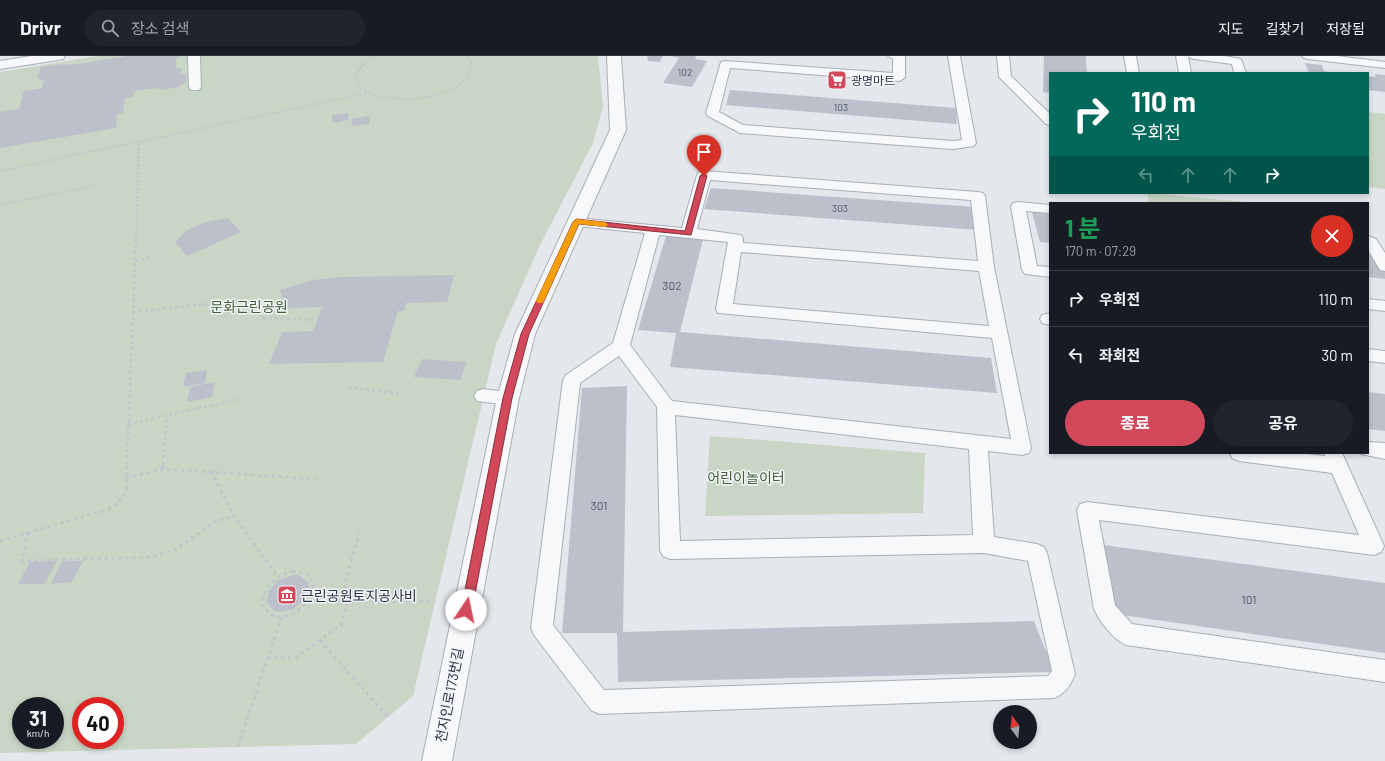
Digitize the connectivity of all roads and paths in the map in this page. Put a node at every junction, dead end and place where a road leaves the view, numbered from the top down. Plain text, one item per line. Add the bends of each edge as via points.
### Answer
1 (58, 56) edge
2 (194, 56) edge
3 (374, 56) edge
4 (467, 56) edge
5 (614, 56) edge
6 (894, 56) edge
7 (954, 56) edge
8 (1003, 56) edge
9 (1130, 56) edge
10 (1182, 56) edge
11 (1194, 56) edge
12 (1308, 56) edge
13 (727, 60) edge
14 (0, 65) edge
15 (1385, 65) edge
16 (1132, 72) edge
17 (1185, 72) edge
18 (1240, 72) edge
19 (195, 87) dead end
20 (368, 94) junction
21 (1049, 120) edge
22 (139, 142) junction
23 (0, 171) edge
24 (98, 185) dead end
25 (0, 205) edge
26 (1049, 209) edge
27 (576, 222) junction
28 (653, 230) junction
29 (688, 234) junction
30 (1369, 241) edge
31 (735, 247) junction
32 (153, 258) dead end
33 (135, 261) junction
34 (1385, 266) edge
35 (986, 267) junction
36 (1049, 272) edge
37 (1369, 304) edge
38 (1385, 306) edge
39 (133, 312) junction
40 (317, 320) dead end
41 (999, 333) junction
42 (621, 346) junction
43 (1369, 355) edge
44 (1385, 357) edge
45 (348, 387) dead end
46 (402, 394) dead end
47 (483, 396) dead end
48 (508, 398) junction
49 (240, 399) dead end
50 (666, 406) junction
51 (167, 416) junction
52 (128, 424) junction
53 (978, 444) junction
54 (1369, 449) edge
55 (1385, 451) edge
56 (1253, 454) edge
57 (1336, 460) edge
58 (163, 469) junction
59 (211, 471) junction
60 (126, 478) junction
61 (316, 479) dead end
62 (234, 516) junction
63 (28, 532) junction
64 (359, 533) dead end
65 (0, 541) edge
66 (984, 544) junction
67 (278, 576) junction
68 (435, 601) dead end
69 (308, 602) junction
70 (340, 602) junction
71 (348, 602) junction
72 (282, 616) junction
73 (320, 640) junction
74 (267, 658) junction
75 (1385, 671) edge
76 (388, 717) dead end
77 (238, 746) dead end
78 (436, 761) edge

1 - 14 street
2 - 19 lane
3 - 20 path via 358,69 355,78 358,86
4 - 20 path via 472,68 467,77 441,93 402,100
5 - 27 street, 천지인로173번길 via 618,130
6 - 13 lane via 899,56 899,77
7 - 13 lane via 969,143 953,145 740,129 712,112
8 - 21 lane via 1005,77
9 - 16 lane
10 - 17 lane
11 - 18 lane via 1237,61
12 - 15 lane
20 - 22 path
22 - 23 path
22 - 33 path
24 - 25 path
26 - 36 lane via 1018,206 1030,270
27 - 28 lane
27 - 48 street, 천지인로173번길 via 525,334
28 - 29 lane
28 - 42 lane
29 - 31 lane via 736,238
29 - 35 lane via 704,176 978,196
30 - 34 lane
31 - 35 lane
31 - 41 lane via 724,309
32 - 33 path
33 - 39 path
35 - 41 lane
37 - 38 lane
39 - 40 path via 245,300 263,318
39 - 52 path
41 - 53 lane via 1022,448
42 - 50 lane
42 - 66 lane via 572,380 542,628 598,702 1054,687 1064,674 1037,553
43 - 44 lane
45 - 46 path
47 - 48 lane
48 - 78 street, 천지인로173번길
49 - 51 path
50 - 53 lane
50 - 66 lane via 670,550
51 - 52 path
51 - 58 path
52 - 60 path
53 - 66 lane
54 - 55 lane
56 - 57 lane
57 - 75 lane via 1374,546 1087,510 1105,609 1126,634
58 - 59 path
58 - 60 path
59 - 61 path
59 - 62 path
60 - 63 path via 126,491 121,501 109,509
62 - 63 path via 214,522 176,548 152,557 22,561
62 - 67 path
63 - 65 path
64 - 70 path
67 - 69 path via 292,571 306,573 313,582 314,589
67 - 72 path via 263,593 262,605 269,613
68 - 71 path
69 - 70 path
69 - 72 path via 296,611
70 - 71 path
71 - 73 path via 341,624
72 - 74 path
73 - 74 path via 295,658
73 - 76 path
74 - 77 path

